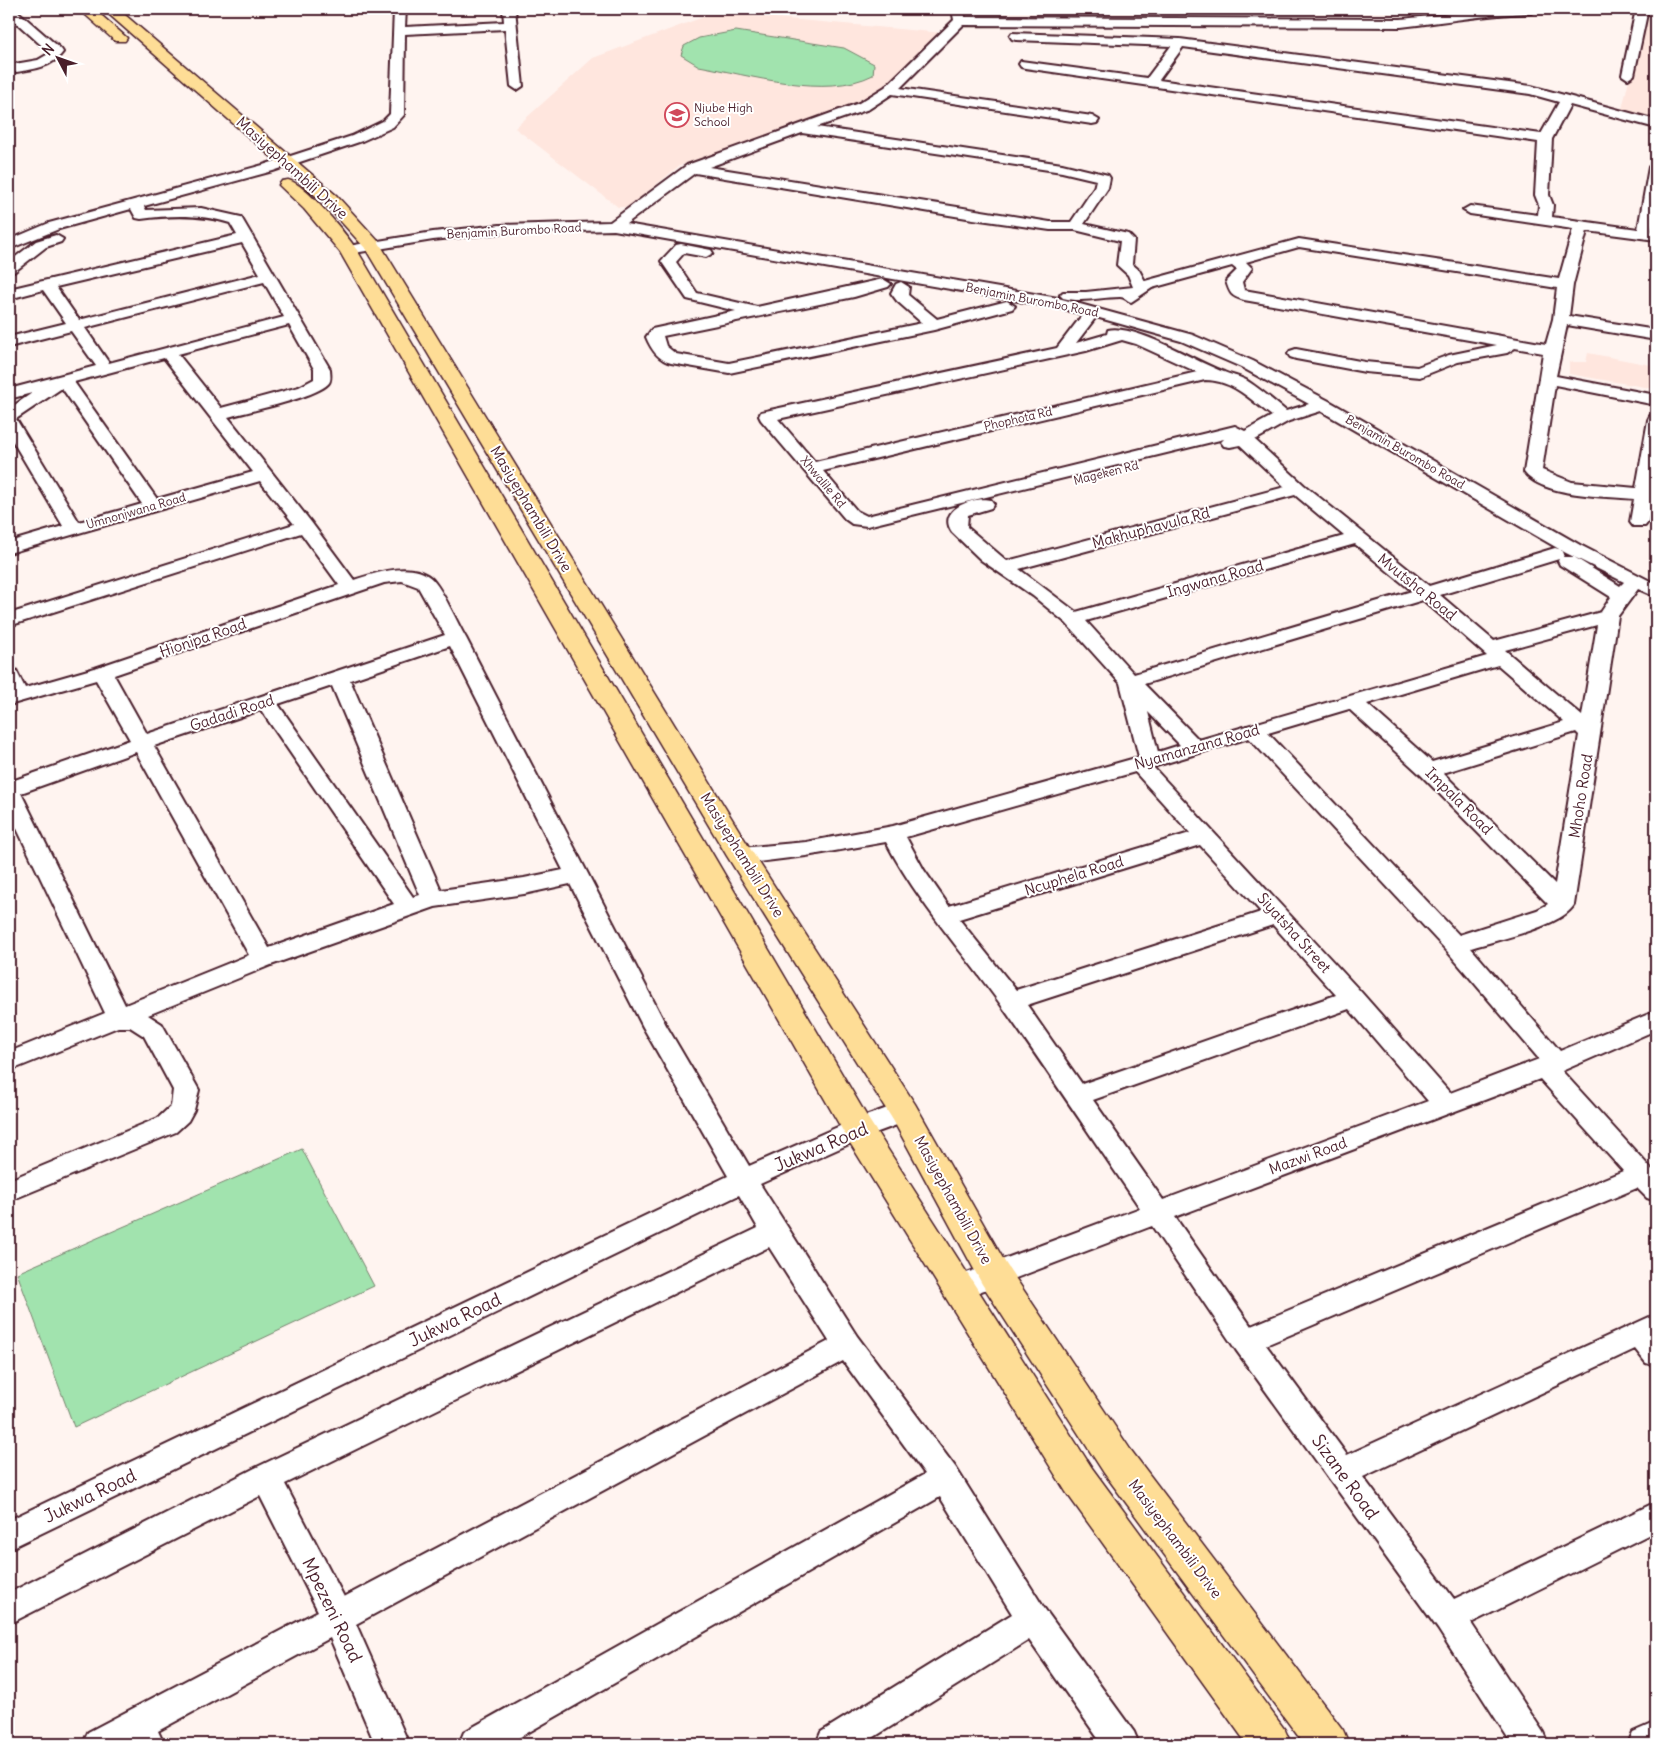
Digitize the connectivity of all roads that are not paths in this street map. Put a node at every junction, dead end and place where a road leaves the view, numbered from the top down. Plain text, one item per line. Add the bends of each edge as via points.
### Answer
1 (86, 9) edge
2 (110, 9) edge
3 (400, 9) edge
4 (509, 9) edge
5 (1258, 9) edge
6 (1332, 9) edge
7 (1407, 9) edge
8 (1531, 9) edge
9 (1642, 9) edge
10 (9, 10) edge
11 (1482, 10) edge
12 (1036, 14) edge
13 (959, 15) edge
14 (1110, 15) edge
15 (1186, 15) edge
16 (1262, 21) junction
17 (1414, 21) junction
18 (1337, 22) junction
19 (509, 26) junction
20 (399, 31) junction
21 (1016, 36) dead end
22 (1180, 43) junction
23 (1025, 64) dead end
24 (9, 69) edge
25 (1628, 75) dead end
26 (1150, 83) junction
27 (517, 86) dead end
28 (890, 90) junction
29 (1567, 99) junction
30 (1092, 120) dead end
31 (1656, 124) edge
32 (801, 129) junction
33 (1545, 139) junction
34 (276, 164) junction
35 (1656, 167) edge
36 (692, 168) junction
37 (139, 209) junction
38 (1470, 210) dead end
39 (1545, 220) junction
40 (621, 222) junction
41 (1075, 226) junction
42 (1582, 226) junction
43 (1650, 235) edge
44 (247, 237) junction
45 (9, 245) edge
46 (360, 247) junction
47 (1234, 262) junction
48 (9, 269) edge
49 (269, 276) junction
50 (883, 284) junction
51 (47, 285) junction
52 (1565, 285) junction
53 (901, 287) junction
54 (1138, 289) junction
55 (9, 294) edge
56 (1007, 306) junction
57 (753, 311) junction
58 (1093, 312) junction
59 (1117, 317) junction
60 (1561, 319) junction
61 (293, 320) junction
62 (1082, 325) junction
63 (74, 326) junction
64 (934, 326) junction
65 (1122, 335) junction
66 (1656, 335) edge
67 (1142, 341) junction
68 (9, 342) edge
69 (1531, 346) junction
70 (1063, 350) junction
71 (1552, 350) junction
72 (168, 352) junction
73 (1296, 354) dead end
74 (104, 368) junction
75 (1220, 375) junction
76 (64, 379) junction
77 (1547, 379) junction
78 (1175, 382) junction
79 (9, 394) edge
80 (1656, 400) edge
81 (1315, 407) junction
82 (218, 414) junction
83 (9, 416) edge
84 (1283, 417) junction
85 (1656, 420) edge
86 (9, 421) edge
87 (1244, 439) junction
88 (812, 468) junction
89 (264, 474) junction
90 (1298, 489) junction
91 (1643, 494) junction
92 (153, 506) junction
93 (1639, 522) dead end
94 (305, 526) junction
95 (74, 528) junction
96 (1357, 538) junction
97 (9, 548) edge
98 (1555, 554) junction
99 (1004, 567) junction
100 (350, 588) junction
101 (1629, 588) junction
102 (1656, 591) edge
103 (1426, 593) junction
104 (1608, 616) junction
105 (1073, 619) junction
106 (9, 620) edge
107 (456, 638) junction
108 (1496, 653) junction
109 (102, 672) junction
110 (9, 674) edge
111 (339, 678) junction
112 (1130, 682) junction
113 (14, 698) edge
114 (1352, 701) junction
115 (266, 702) junction
116 (1585, 729) junction
117 (1254, 731) junction
118 (141, 743) junction
119 (1194, 747) junction
120 (1144, 762) junction
121 (1428, 770) junction
122 (9, 790) edge
123 (893, 833) junction
124 (1205, 836) junction
125 (741, 856) junction
126 (575, 875) junction
127 (433, 899) junction
128 (1563, 906) junction
129 (408, 907) junction
130 (1277, 915) junction
131 (944, 916) junction
132 (1454, 945) junction
133 (263, 959) junction
134 (1353, 998) junction
135 (1011, 1001) junction
136 (120, 1019) junction
137 (1656, 1020) edge
138 (9, 1061) edge
139 (1550, 1065) junction
140 (1075, 1096) junction
141 (1446, 1105) junction
142 (904, 1112) junction
143 (858, 1129) junction
144 (744, 1180) junction
145 (1649, 1183) edge
146 (9, 1190) edge
147 (1156, 1212) junction
148 (774, 1232) junction
149 (994, 1274) junction
150 (958, 1288) junction
151 (1650, 1338) edge
152 (1246, 1341) junction
153 (847, 1345) junction
154 (1342, 1472) junction
155 (266, 1478) junction
156 (945, 1478) junction
157 (1656, 1516) edge
158 (9, 1535) edge
159 (9, 1609) edge
160 (338, 1616) junction
161 (1449, 1618) junction
162 (1032, 1620) junction
163 (143, 1734) edge
164 (1656, 1739) edge
165 (100, 1744) edge
166 (392, 1744) edge
167 (476, 1744) edge
168 (833, 1744) edge
169 (1122, 1744) edge
170 (1271, 1744) edge
171 (1329, 1744) edge
172 (1531, 1744) edge
173 (1645, 1744) edge

1 - 34 main road, Masiyephambili Drive
2 - 34 main road, Masiyephambili Drive
3 - 20 street
4 - 19 street
5 - 16 street
6 - 18 street
7 - 17 street
8 - 11 street
9 - 25 street
10 - 24 street via 57,52 55,57 45,61
11 - 17 street via 1472,15
12 - 13 street
12 - 14 street
13 - 28 street
14 - 15 street
15 - 16 street
16 - 18 street
17 - 18 street
19 - 20 street
19 - 27 street
20 - 34 street via 397,115 394,120 364,136
21 - 22 street
22 - 26 street
22 - 29 street via 1531,90
23 - 26 street
26 - 33 street
28 - 30 street
28 - 32 street via 864,106
29 - 31 street
29 - 33 street
32 - 36 street
32 - 41 street via 1062,168 1103,178 1101,188
33 - 39 street via 1542,195 1546,205
34 - 37 street
34 - 46 main road, Masiyephambili Drive via 310,205
35 - 43 street
36 - 40 street
36 - 41 street via 973,215 1050,226
37 - 44 street via 226,217 236,220
37 - 45 street via 54,226
37 - 48 street via 47,241
38 - 39 street
39 - 42 street
40 - 46 street, Benjamin Burombo Road via 500,229
40 - 54 street via 1074,296 1097,296
40 - 58 street, Benjamin Burombo Road
41 - 54 street via 1126,240 1124,265 1134,273
42 - 43 street
42 - 52 street
44 - 49 street
44 - 51 street
46 - 125 main road, Masiyephambili Drive
46 - 143 main road, Masiyephambili Drive
47 - 52 street via 1299,243
47 - 54 street
47 - 69 street via 1244,268 1234,281 1235,287 1238,293 1249,297
49 - 61 street
49 - 63 street
50 - 53 street
50 - 57 street
50 - 57 street via 681,248 668,261 692,296
51 - 55 street
51 - 63 street
52 - 60 street
53 - 56 street
53 - 64 street via 899,293 902,298
54 - 59 street
56 - 62 street
56 - 64 street
57 - 64 street via 658,332 655,342 671,358 729,368
58 - 59 street, Benjamin Burombo Road
58 - 62 street
59 - 65 street
59 - 81 street, Benjamin Burombo Road via 1208,347 1279,380
60 - 66 street
60 - 71 street
61 - 72 street
61 - 82 street via 322,369 322,381 305,390
62 - 65 street
62 - 70 street
63 - 68 street
63 - 74 street
65 - 67 street
65 - 70 street, Xhwalile Rd
67 - 75 street
67 - 78 street via 1170,368
69 - 71 street
69 - 73 street via 1467,355 1420,372 1366,367
70 - 88 street, Xhwalile Rd via 767,416
71 - 77 street
72 - 74 street
72 - 82 street
74 - 76 street
75 - 78 street, Phophota Rd
75 - 84 street via 1243,386
76 - 79 street
76 - 83 street
76 - 92 street
77 - 80 street
77 - 91 street via 1533,472 1572,487
78 - 88 street, Phophota Rd
81 - 84 street, Mageken Rd
81 - 98 street
81 - 101 street, Benjamin Burombo Road via 1573,549
82 - 89 street
84 - 87 street, Mageken Rd
85 - 91 street
86 - 95 street
87 - 88 street, Xhwalile Rd via 1230,431 867,521 851,515
87 - 90 street, Mvutsha Road
87 - 99 street, Mageken Rd via 964,509 959,514 958,528
89 - 92 street, Umnonjwana Road
89 - 94 street
90 - 96 street, Mvutsha Road
90 - 99 street, Makhuphavula Rd
91 - 93 street
92 - 95 street, Umnonjwana Road
94 - 100 street
94 - 106 street
95 - 97 street, Umnonjwana Road
96 - 103 street, Mvutsha Road
96 - 105 street, Ingwana Road
98 - 101 street
98 - 103 street
99 - 105 street
100 - 107 street, Hionipa Road via 396,574 417,578 425,583
100 - 109 street, Hionipa Road
101 - 102 street, Benjamin Burombo Road
101 - 104 street, Mhoho Road
103 - 108 street, Mvutsha Road
103 - 112 street
104 - 108 street, Nyamanzana Road
104 - 116 street, Mhoho Road
105 - 112 street
107 - 111 street, Gadadi Road
107 - 126 street
108 - 114 street, Nyamanzana Road
108 - 116 street, Mvutsha Road
109 - 113 street, Hionipa Road
109 - 118 street
110 - 113 street
111 - 115 street, Gadadi Road
111 - 127 street
112 - 119 street
112 - 120 street
114 - 117 street, Nyamanzana Road
114 - 121 street, Impala Road
115 - 118 street, Gadadi Road
115 - 129 street
116 - 121 street
116 - 128 street, Mhoho Road
117 - 119 street, Nyamanzana Road
117 - 132 street
118 - 122 street, Gadadi Road
118 - 133 street
119 - 120 street, Nyamanzana Road
120 - 123 street, Nyamanzana Road
120 - 124 street, Siyatsha Street
121 - 128 street, Impala Road
122 - 136 street
123 - 125 street, Nyamanzana Road via 806,849
123 - 131 street, Sizane Road via 914,873
124 - 130 street, Siyatsha Street
124 - 131 street, Ncuphela Road
125 - 142 main road, Masiyephambili Drive
126 - 127 street
126 - 144 street via 655,1027
127 - 129 street
128 - 132 street via 1545,916
129 - 133 street
130 - 134 street, Siyatsha Street
130 - 135 street
131 - 135 street, Sizane Road
132 - 139 street
133 - 136 street
134 - 140 street
134 - 141 street, Siyatsha Street
135 - 140 street, Sizane Road
136 - 138 street
136 - 146 street via 134,1018 153,1030 186,1090 185,1107 167,1125
137 - 139 street, Mazwi Road
139 - 141 street, Mazwi Road
139 - 145 street
140 - 147 street, Sizane Road
141 - 147 street, Mazwi Road
142 - 143 street, Jukwa Road
142 - 149 main road, Masiyephambili Drive
143 - 144 street, Jukwa Road
143 - 150 main road, Masiyephambili Drive
144 - 148 street
144 - 158 street, Jukwa Road
145 - 152 street
147 - 149 street, Mazwi Road
147 - 152 street, Sizane Road
148 - 153 street
148 - 155 street
149 - 150 street, Mazwi Road
149 - 171 main road, Masiyephambili Drive via 1117,1461
150 - 170 main road, Masiyephambili Drive via 1079,1480
151 - 154 street
152 - 154 street, Sizane Road
153 - 156 street
153 - 160 street
154 - 161 street, Sizane Road
155 - 159 street
155 - 160 street, Mpezeni Road
156 - 162 street
156 - 167 street
157 - 161 street
160 - 163 street
160 - 166 street, Mpezeni Road
161 - 172 street, Sizane Road
162 - 168 street
162 - 169 street
163 - 165 street
164 - 173 street

